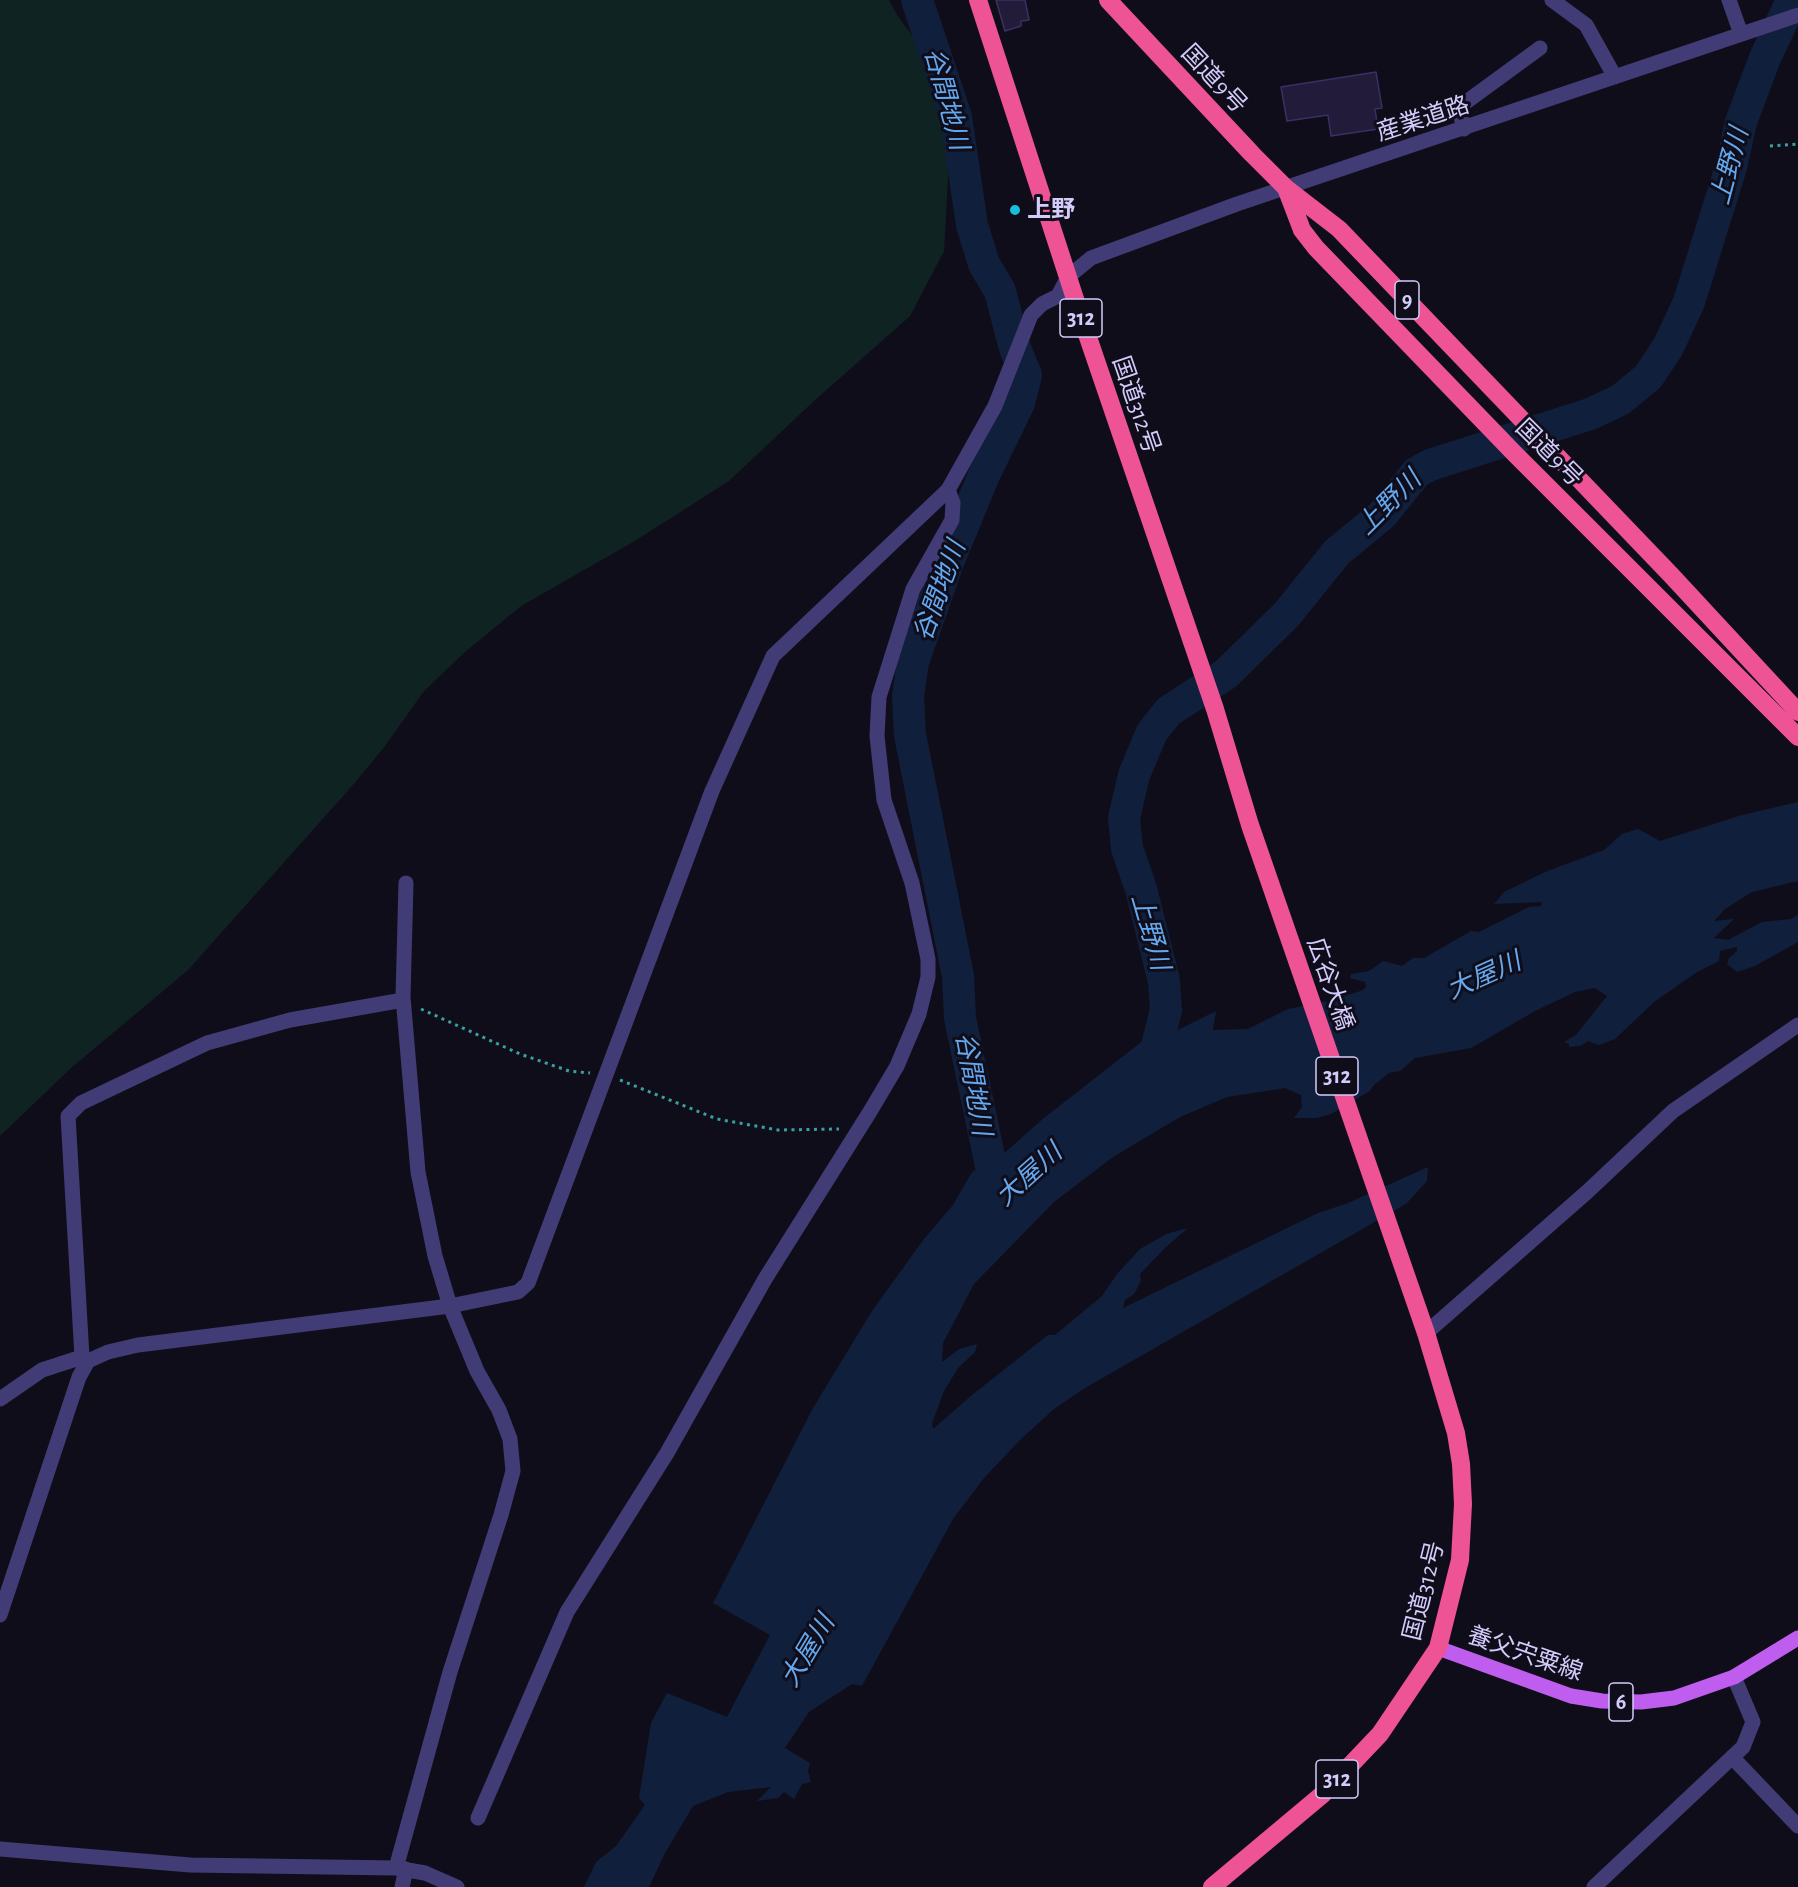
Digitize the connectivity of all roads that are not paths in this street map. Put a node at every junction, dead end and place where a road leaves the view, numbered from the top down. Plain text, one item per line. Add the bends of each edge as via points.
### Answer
1 (978, 0) edge
2 (1108, 0) edge
3 (1552, 0) edge
4 (1729, 0) edge
5 (1798, 15) edge
6 (1741, 34) junction
7 (1540, 48) dead end
8 (1615, 77) junction
9 (1464, 129) junction
10 (1286, 188) junction
11 (1068, 278) junction
12 (948, 490) junction
13 (1794, 702) edge
14 (1764, 708) junction
15 (1798, 737) edge
16 (1798, 748) edge
17 (1250, 825) joint
18 (406, 883) dead end
19 (403, 1000) junction
20 (1798, 1025) edge
21 (450, 1306) junction
22 (1425, 1330) junction
23 (85, 1359) junction
24 (0, 1399) edge
25 (0, 1615) edge
26 (1798, 1638) edge
27 (1438, 1648) junction
28 (1734, 1677) junction
29 (1732, 1757) junction
30 (478, 1818) dead end
31 (1798, 1826) edge
32 (0, 1849) edge
33 (401, 1868) junction
34 (402, 1887) edge
35 (457, 1887) edge
36 (1212, 1887) edge
37 (1594, 1887) edge

1 - 11 highway, 国道312号 / 312
2 - 10 highway, 国道9号 / 9
3 - 8 street via 1586,25
4 - 6 street
5 - 6 street, 産業道路
6 - 8 street, 産業道路
7 - 9 street via 1462,105
8 - 9 street, 産業道路
9 - 10 street, 産業道路
10 - 11 street, 産業道路 via 1090,258
10 - 13 highway, 国道9号 / 9 via 1333,223
10 - 14 highway, 国道9号 / 9 via 1302,230 1316,248 1490,429 1732,670
11 - 12 street, 産業道路 via 1058,296 1031,315 995,406
11 - 17 highway, 国道312号 / 312 via 1215,709
12 - 21 street, 産業道路 via 773,656 712,791 528,1283 518,1292
12 - 30 street via 953,503 952,520 913,589 884,675 878,717 884,800 912,883 928,959 919,1014 897,1066 765,1279 667,1453 567,1612
14 - 15 highway
14 - 16 highway
17 - 22 highway, 広谷大橋 / 312
18 - 19 street
19 - 21 street via 418,1172
19 - 23 street via 290,1020 207,1043 81,1102 68,1116
20 - 22 street via 1673,1111 1587,1192
21 - 23 street, 産業道路 via 138,1345
21 - 33 street via 477,1371 499,1410 510,1439 513,1471 450,1672
22 - 27 highway, 国道312号 / 312 via 1456,1433 1463,1504 1460,1560
23 - 24 street, 産業道路 via 42,1370
23 - 25 street
26 - 28 main road, 養父宍粟線 / 6
27 - 28 main road, 養父宍粟線 / 6 via 1527,1682 1602,1701 1674,1698
27 - 36 highway, 国道312号 / 312 via 1380,1734 1323,1794
28 - 29 street via 1754,1722 1743,1747
29 - 31 street
29 - 37 street
32 - 33 street via 190,1865
33 - 34 street
33 - 35 street

